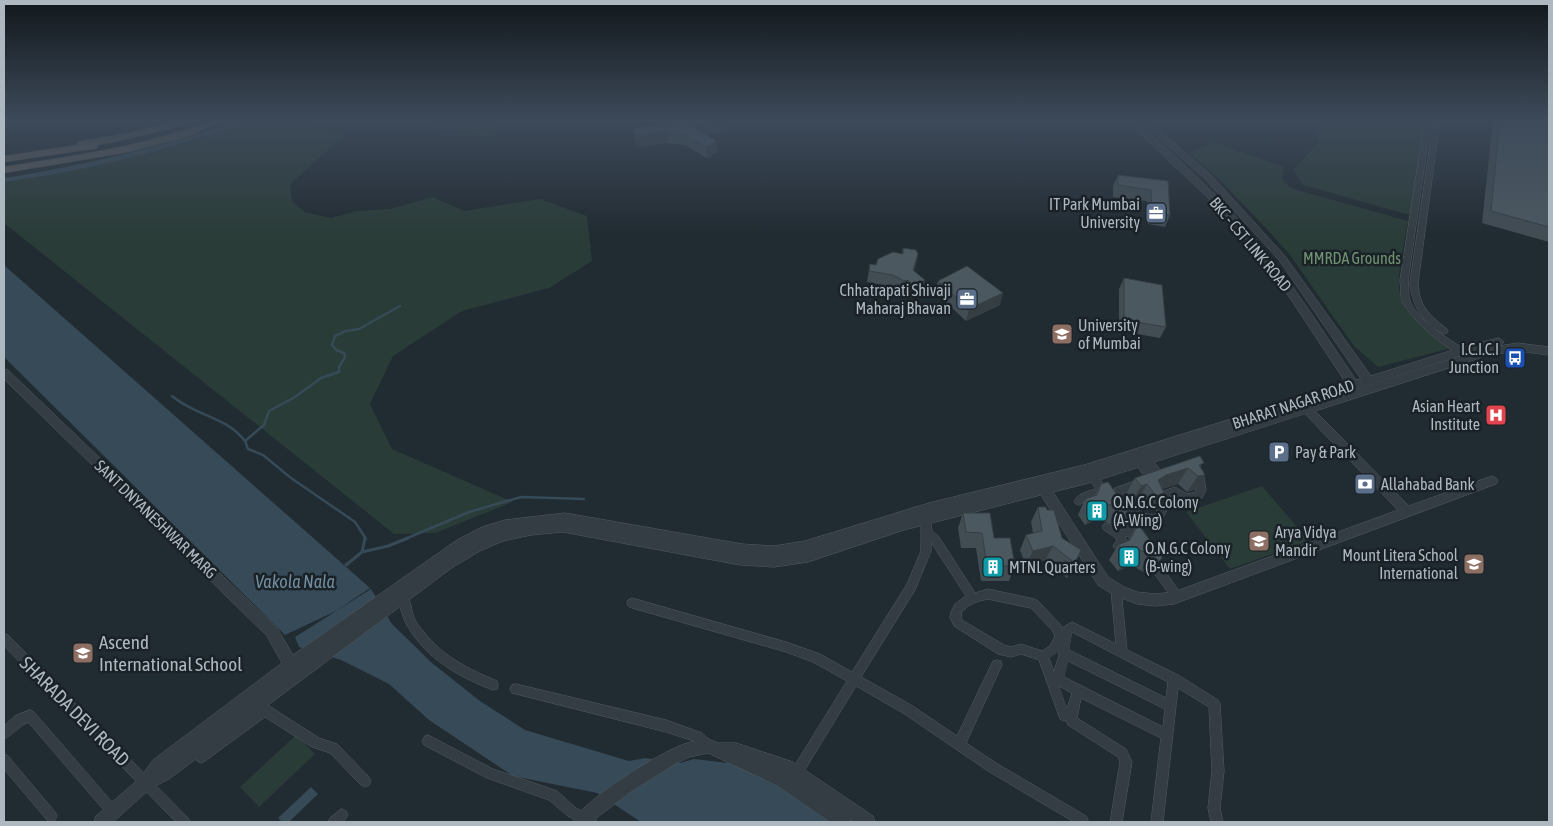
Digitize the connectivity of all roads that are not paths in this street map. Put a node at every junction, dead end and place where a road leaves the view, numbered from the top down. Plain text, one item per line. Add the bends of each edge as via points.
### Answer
1 (45, 159) edge
2 (73, 159) edge
3 (1172, 159) edge
4 (1187, 159) edge
5 (1422, 159) edge
6 (1431, 159) edge
7 (4, 165) edge
8 (4, 170) edge
9 (1252, 224) junction
10 (1239, 225) junction
11 (1290, 270) junction
12 (1276, 272) junction
13 (1549, 346) edge
14 (1549, 352) edge
15 (1469, 353) junction
16 (4, 373) edge
17 (1368, 380) junction
18 (1352, 386) junction
19 (1304, 405) junction
20 (1143, 461) junction
21 (1191, 466) edge
22 (1093, 477) junction
23 (1492, 481) dead end
24 (1042, 486) junction
25 (1103, 491) junction
26 (1080, 501) dead end
27 (1406, 512) junction
28 (926, 514) junction
29 (1107, 527) dead end
30 (1130, 530) junction
31 (927, 532) junction
32 (1119, 535) junction
33 (1118, 546) edge
34 (1116, 590) junction
35 (1177, 597) junction
36 (397, 598) junction
37 (973, 599) junction
38 (632, 603) dead end
39 (4, 639) edge
40 (1122, 653) junction
41 (1065, 654) junction
42 (1043, 656) junction
43 (997, 665) dead end
44 (295, 668) junction
45 (853, 678) junction
46 (1174, 679) junction
47 (493, 685) dead end
48 (516, 689) dead end
49 (1078, 689) junction
50 (259, 702) junction
51 (1170, 706) junction
52 (1064, 715) dead end
53 (4, 733) edge
54 (1167, 735) junction
55 (428, 741) dead end
56 (959, 745) junction
57 (713, 748) junction
58 (4, 760) edge
59 (792, 779) junction
60 (365, 781) dead end
61 (146, 783) junction
62 (51, 816) dead end
63 (107, 817) edge
64 (847, 819) edge
65 (1082, 820) dead end
66 (585, 821) edge
67 (184, 822) edge
68 (867, 822) edge
69 (1116, 822) edge
70 (1157, 822) edge
71 (1217, 822) edge

1 - 7 highway
2 - 8 highway
3 - 10 street, BKC - CST LINK ROAD
4 - 9 street, BKC - CST LINK ROAD
5 - 15 street via 1404,281 1405,294 1419,317
6 - 15 street via 1414,294 1427,316
9 - 10 street
9 - 11 street, BKC - CST LINK ROAD
10 - 12 street, BKC - CST LINK ROAD
11 - 12 street
11 - 17 street, BKC - CST LINK ROAD
12 - 18 street, BKC - CST LINK ROAD
13 - 15 street, BHARAT NAGAR ROAD via 1497,342
14 - 15 street, BHARAT NAGAR ROAD via 1517,347
15 - 17 street, BHARAT NAGAR ROAD
15 - 19 street, BHARAT NAGAR ROAD
16 - 44 street, SANT DNYANESHWAR MARG via 272,632
17 - 18 street, BHARAT NAGAR ROAD
18 - 19 street, BHARAT NAGAR ROAD
19 - 20 street, BHARAT NAGAR ROAD
19 - 24 street, BHARAT NAGAR ROAD
19 - 27 street
20 - 21 street via 1160,476 1118,491 1118,494 1134,514 1148,520 1159,517 1162,510 1158,497 1175,491 1186,498 1200,494 1199,473
20 - 22 street, BHARAT NAGAR ROAD
22 - 24 street, BHARAT NAGAR ROAD
22 - 25 street
23 - 27 street
24 - 28 street
24 - 34 street via 1097,572
25 - 26 street
25 - 30 street
27 - 35 street
28 - 31 street
28 - 36 street via 774,552 601,528 565,518 505,525 461,544
29 - 32 street
30 - 32 street
30 - 35 street
31 - 37 street via 936,540
31 - 45 street via 926,552 911,588
32 - 33 street via 1122,541
34 - 35 street via 1155,602
34 - 40 street
36 - 44 street
36 - 47 street via 407,603 410,622 433,653 463,672
37 - 42 street via 954,612 958,623 1002,650 1021,650
37 - 42 street via 988,594 1034,604 1056,627 1060,636 1054,650
38 - 45 street via 786,647 816,658
39 - 61 street, SHARADA DEVI ROAD
40 - 41 street via 1072,628 1066,630 1062,649
40 - 46 street
41 - 49 street via 1058,677
41 - 51 street
42 - 52 street
43 - 56 street
44 - 50 street
45 - 56 street
45 - 59 street
46 - 51 street
46 - 71 street via 1214,704 1218,770 1214,808
48 - 57 street via 666,726 698,737
49 - 54 street
49 - 69 street via 1070,716 1072,721 1125,757
50 - 60 street via 316,744 333,748
50 - 61 street via 200,756
50 - 61 street via 158,764
51 - 54 street
53 - 63 street via 19,720 30,716
54 - 70 street
55 - 66 street via 491,774 552,795
56 - 65 street
57 - 59 street
57 - 66 street via 678,754 604,801
58 - 62 street
59 - 64 street
61 - 63 street
61 - 67 street
64 - 68 street

